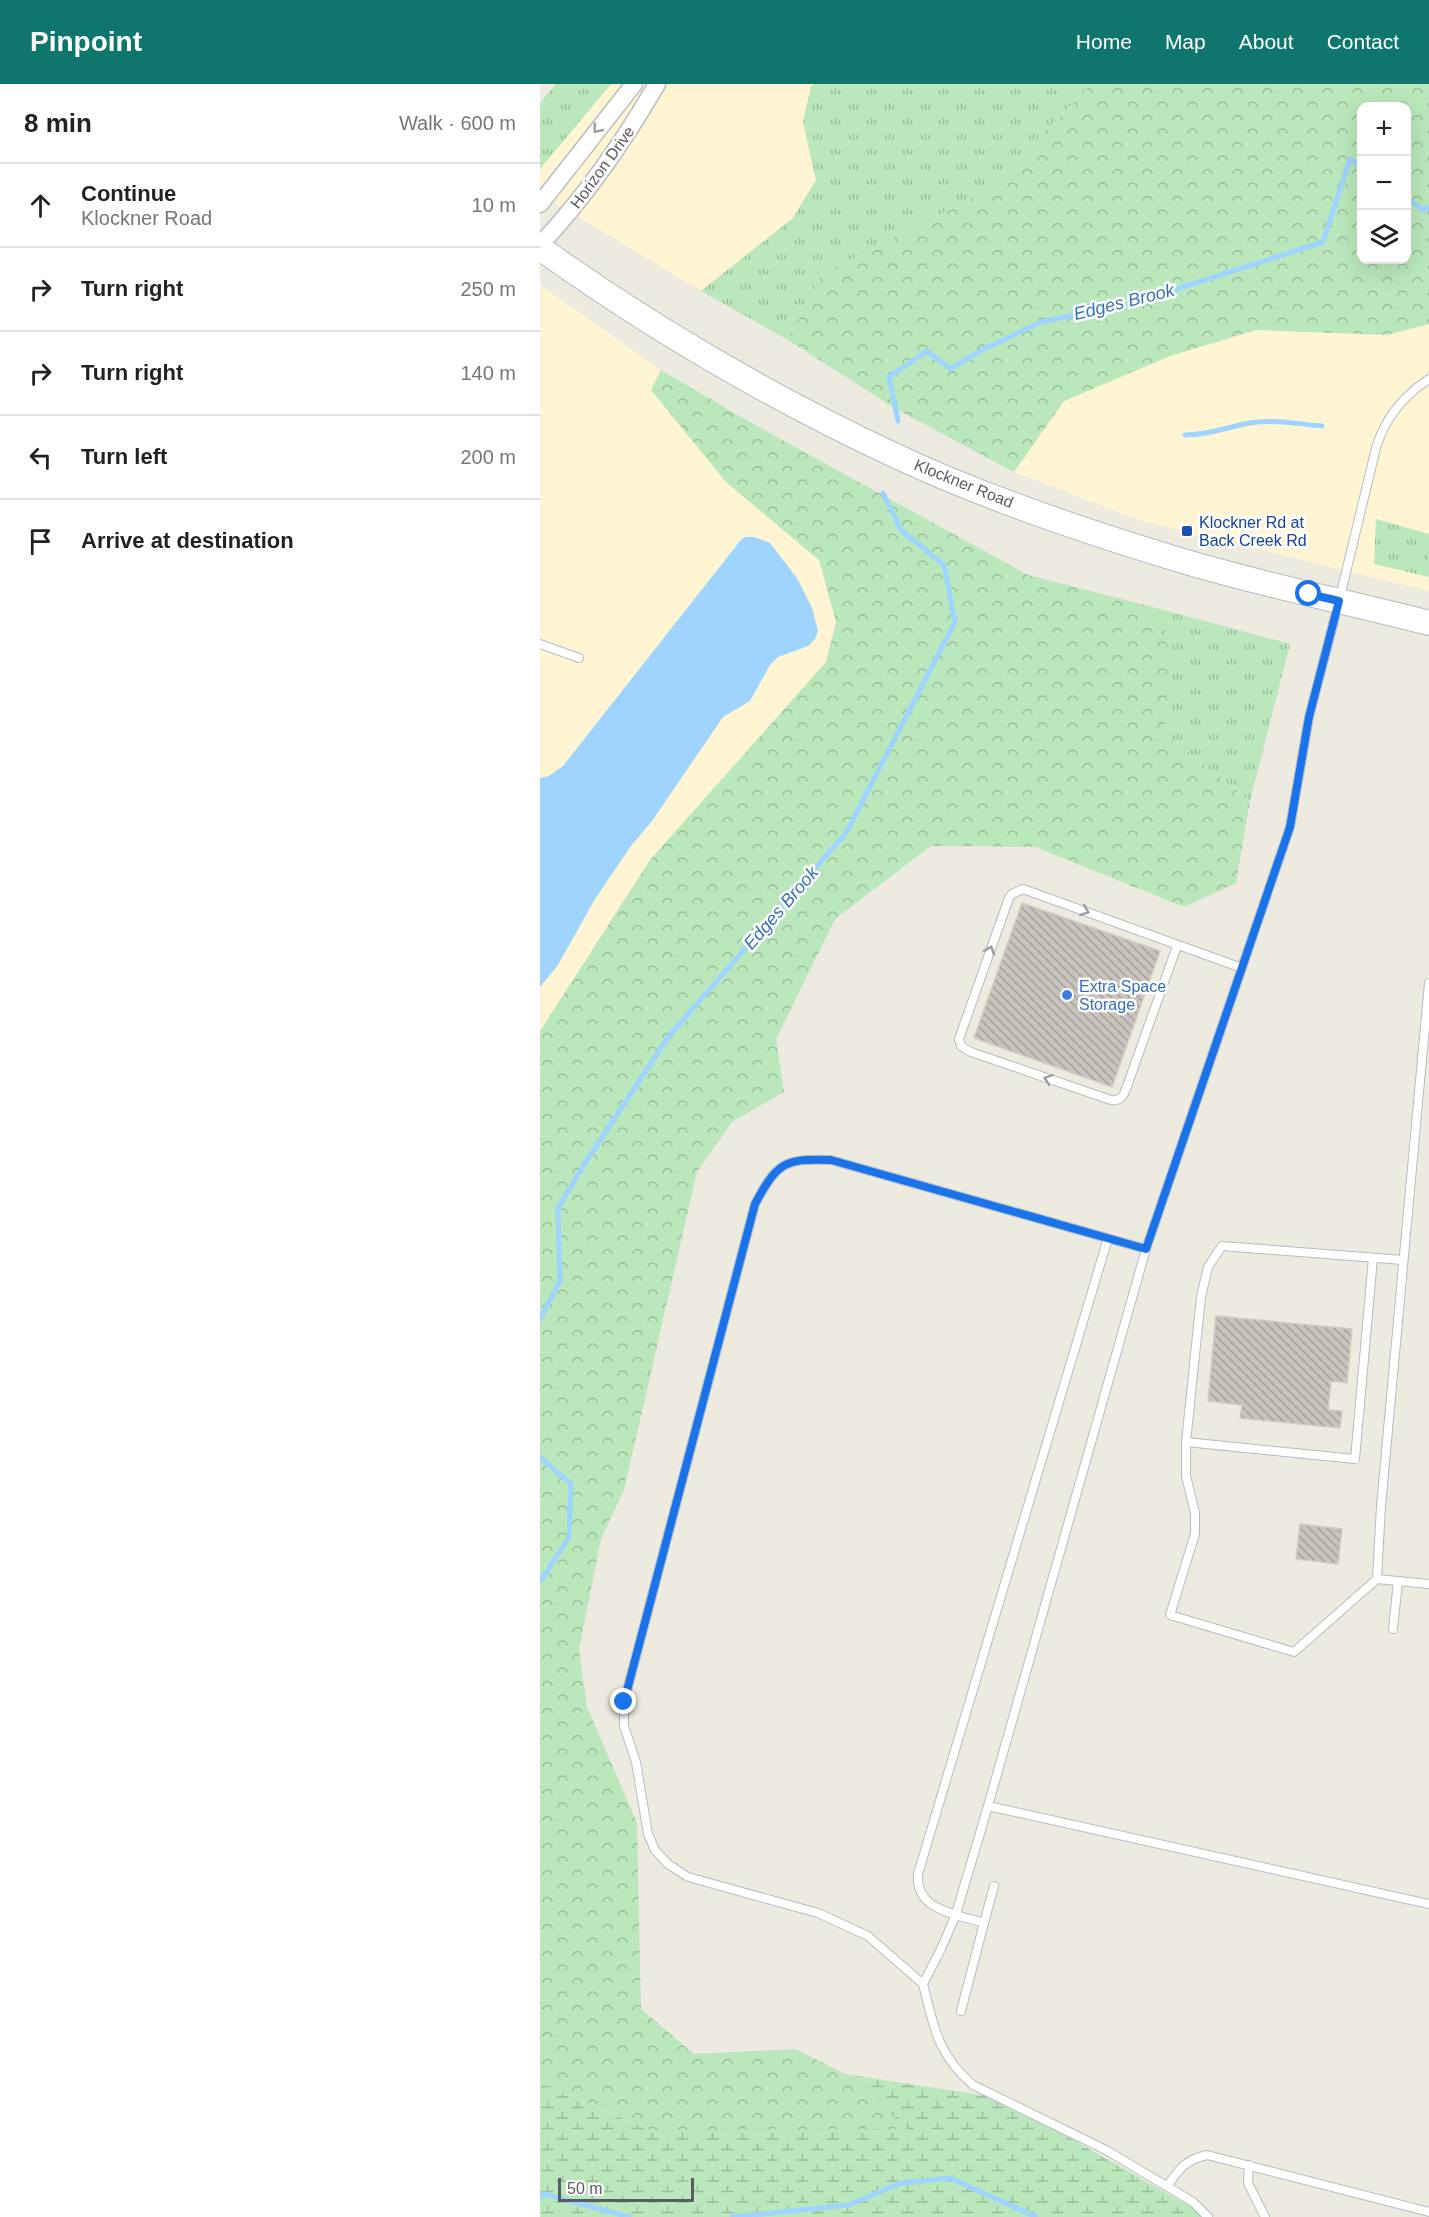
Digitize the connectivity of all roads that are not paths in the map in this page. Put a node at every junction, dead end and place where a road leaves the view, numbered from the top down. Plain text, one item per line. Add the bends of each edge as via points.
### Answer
1 (634, 84) edge
2 (657, 84) edge
3 (540, 204) edge
4 (540, 247) edge
5 (1429, 379) edge
6 (1339, 601) junction
7 (1429, 623) edge
8 (540, 644) edge
9 (579, 658) dead end
10 (1177, 946) junction
11 (1242, 968) junction
12 (1429, 983) edge
13 (1108, 1238) junction
14 (1146, 1249) junction
15 (1373, 1258) junction
16 (1403, 1260) junction
17 (1186, 1442) junction
18 (1377, 1579) junction
19 (1398, 1581) junction
20 (1429, 1584) edge
21 (1393, 1629) dead end
22 (988, 1806) junction
23 (994, 1886) dead end
24 (1429, 1904) edge
25 (956, 1914) junction
26 (984, 1923) junction
27 (923, 1984) junction
28 (961, 2011) dead end
29 (1248, 2165) junction
30 (1167, 2186) junction
31 (1429, 2211) edge
32 (1208, 2217) edge
33 (1265, 2217) edge

1 -> 3 street, Horizon Drive
2 - 4 street, Horizon Drive via 636,120
4 - 6 main road, Klockner Road via 672,337 900,458 1108,537 1176,559
5 - 6 lane via 1398,404 1381,433
6 - 7 main road, Klockner Road
6 - 11 lane via 1309,717 1290,827
8 - 9 lane
10 -> 10 lane via 1123,1097 1117,1100 961,1046 958,1039 1009,898 1016,891 1030,890
10 - 11 lane
11 - 14 lane
12 - 16 lane
13 - 14 lane
13 - 25 lane via 918,1874 917,1886 922,1897 931,1906
13 - 27 lane via 831,1160 787,1163 770,1176 755,1204 624,1702 624,1726 636,1762 648,1834 655,1850 669,1864 688,1877 818,1913 868,1936
14 - 22 lane
15 - 16 lane
15 - 17 lane via 1222,1246 1208,1267 1201,1297
15 - 17 lane via 1355,1459
16 - 18 lane
17 - 18 lane via 1186,1476 1195,1513 1195,1534 1170,1615 1294,1652
18 - 19 lane
19 - 20 lane
19 - 21 lane
22 - 24 lane
22 - 25 lane
23 - 26 lane
25 - 26 lane
25 - 27 lane
26 - 28 lane
27 - 30 lane via 942,2050 973,2085 1106,2150
29 - 30 lane via 1207,2155 1192,2158
29 - 31 lane
29 - 33 lane via 1248,2183
30 - 32 lane

